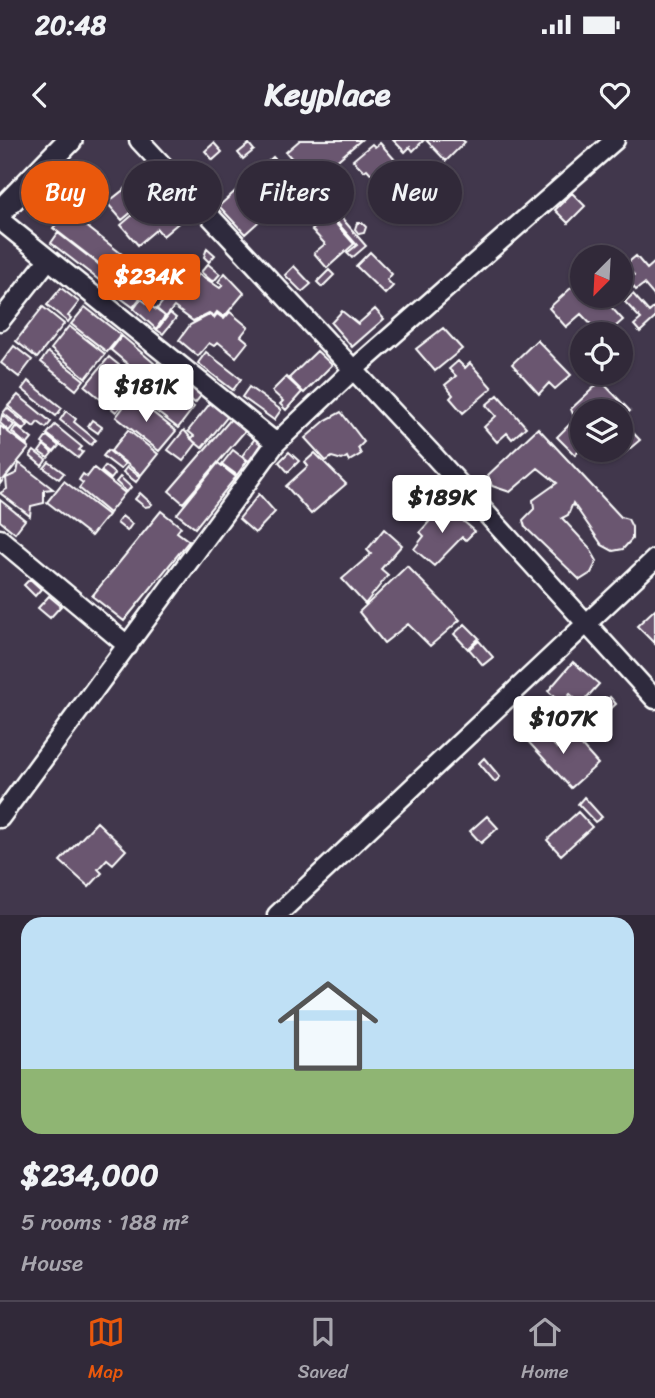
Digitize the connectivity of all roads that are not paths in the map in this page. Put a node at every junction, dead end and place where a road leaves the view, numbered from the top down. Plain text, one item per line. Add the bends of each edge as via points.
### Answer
1 (70, 140) edge
2 (139, 140) edge
3 (615, 140) edge
4 (0, 212) edge
5 (0, 220) edge
6 (48, 260) junction
7 (0, 321) edge
8 (354, 370) junction
9 (276, 443) junction
10 (0, 539) edge
11 (655, 559) edge
12 (587, 623) junction
13 (128, 646) junction
14 (655, 699) edge
15 (0, 818) edge
16 (277, 915) edge

1 - 4 main road
2 - 8 street
3 - 8 street
5 - 6 street
6 - 7 street
6 - 9 street
8 - 9 street
8 - 12 street
9 - 13 street
10 - 13 street
11 - 12 street
12 - 14 street
12 - 16 street
13 - 15 street

